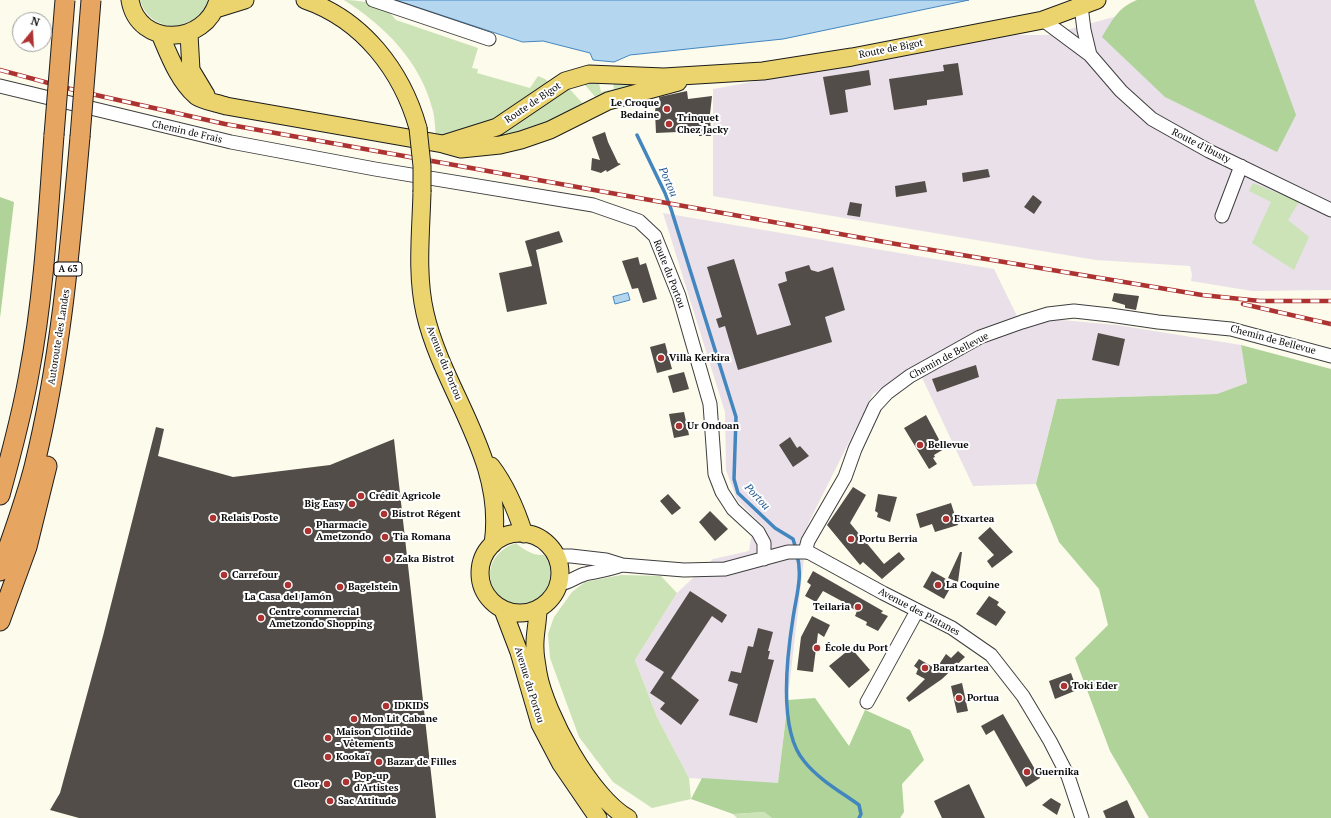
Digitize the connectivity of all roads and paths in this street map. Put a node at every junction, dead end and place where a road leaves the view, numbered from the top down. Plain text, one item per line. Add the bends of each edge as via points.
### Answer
1 (65, 0) edge
2 (91, 0) edge
3 (130, 0) edge
4 (244, 0) edge
5 (305, 0) edge
6 (373, 0) edge
7 (1097, 0) edge
8 (217, 4) edge
9 (1081, 6) junction
10 (1044, 20) junction
11 (160, 34) junction
12 (189, 34) junction
13 (489, 39) dead end
14 (1090, 55) junction
15 (698, 76) junction
16 (0, 86) edge
17 (209, 101) junction
18 (443, 144) junction
19 (1241, 166) junction
20 (375, 169) joint
21 (1331, 210) edge
22 (1222, 216) dead end
23 (1331, 356) edge
24 (49, 401) junction
25 (483, 457) junction
26 (0, 495) edge
27 (524, 534) junction
28 (493, 544) junction
29 (805, 552) junction
30 (556, 556) junction
31 (764, 559) junction
32 (622, 565) junction
33 (0, 571) edge
34 (559, 584) junction
35 (538, 609) junction
36 (503, 610) junction
37 (917, 611) junction
38 (0, 621) edge
39 (867, 702) dead end
40 (598, 818) edge
41 (628, 818) edge
42 (1082, 818) edge

1 - 26 highway, A 63, bridge via 46,245 37,325 20,416
2 - 24 highway, Autoroute des Landes / A 63, bridge via 67,281
3 - 11 main road via 138,18
4 - 8 main road
5 - 25 main road, Avenue du Portou, bridge via 342,19 373,45 397,76 406,94 418,128 422,166 420,268 425,313 448,376
6 - 13 street
7 - 9 main road, Route de Bigot
8 - 12 main road via 210,20
9 - 10 main road, Route de Bigot
9 - 14 street
10 - 14 street, Route d'Ibusty
10 - 15 main road, Route de Bigot via 763,72
11 - 12 main road
11 - 17 main road, Route de Bigot via 182,79 197,96
12 - 17 main road via 191,70
14 - 19 street, Route d'Ibusty via 1121,91 1152,119 1172,132
15 - 18 main road, Route de Bigot via 608,101 550,130 521,140 461,149
15 - 18 main road, Route de Bigot via 589,74 565,81 497,127
16 - 20 street, Chemin de Frais via 231,142
17 - 18 main road, Route de Bigot
19 - 21 street, Route d'Ibusty
19 - 22 street
20 - 31 street, Route du Portou via 593,205 639,221 655,236 679,296 710,404 715,474 722,492 734,509 758,532 764,543
23 - 29 street, Chemin de Bellevue via 1231,329 1074,311 1048,314 980,337 910,376 887,393 875,406 854,449 845,477 808,541
24 - 33 highway, Autoroute des Landes / A 63 via 34,468
24 - 38 highway via 51,452 27,546
25 - 27 main road, Avenue du Portou via 502,481
25 - 28 main road, Avenue du Portou via 495,500 496,526
27 - 28 main road via 513,534
27 - 30 main road via 543,541
28 - 36 main road via 480,567 480,578 488,597
29 - 31 street via 788,552
29 - 37 street, Avenue des Platanes
30 - 32 street via 606,560
30 - 34 main road via 559,565
31 - 32 street via 725,569 684,570
32 - 34 street via 584,574 569,583
34 - 35 main road via 547,603
35 - 36 main road via 520,613
35 - 41 main road, Avenue du Portou via 535,648 538,675 556,723 592,783
36 - 40 main road, Avenue du Portou via 519,652 540,724 561,764
37 - 39 street
37 - 42 street, Avenue des Platanes via 952,628 973,642 991,655 1005,672 1050,741 1068,776

